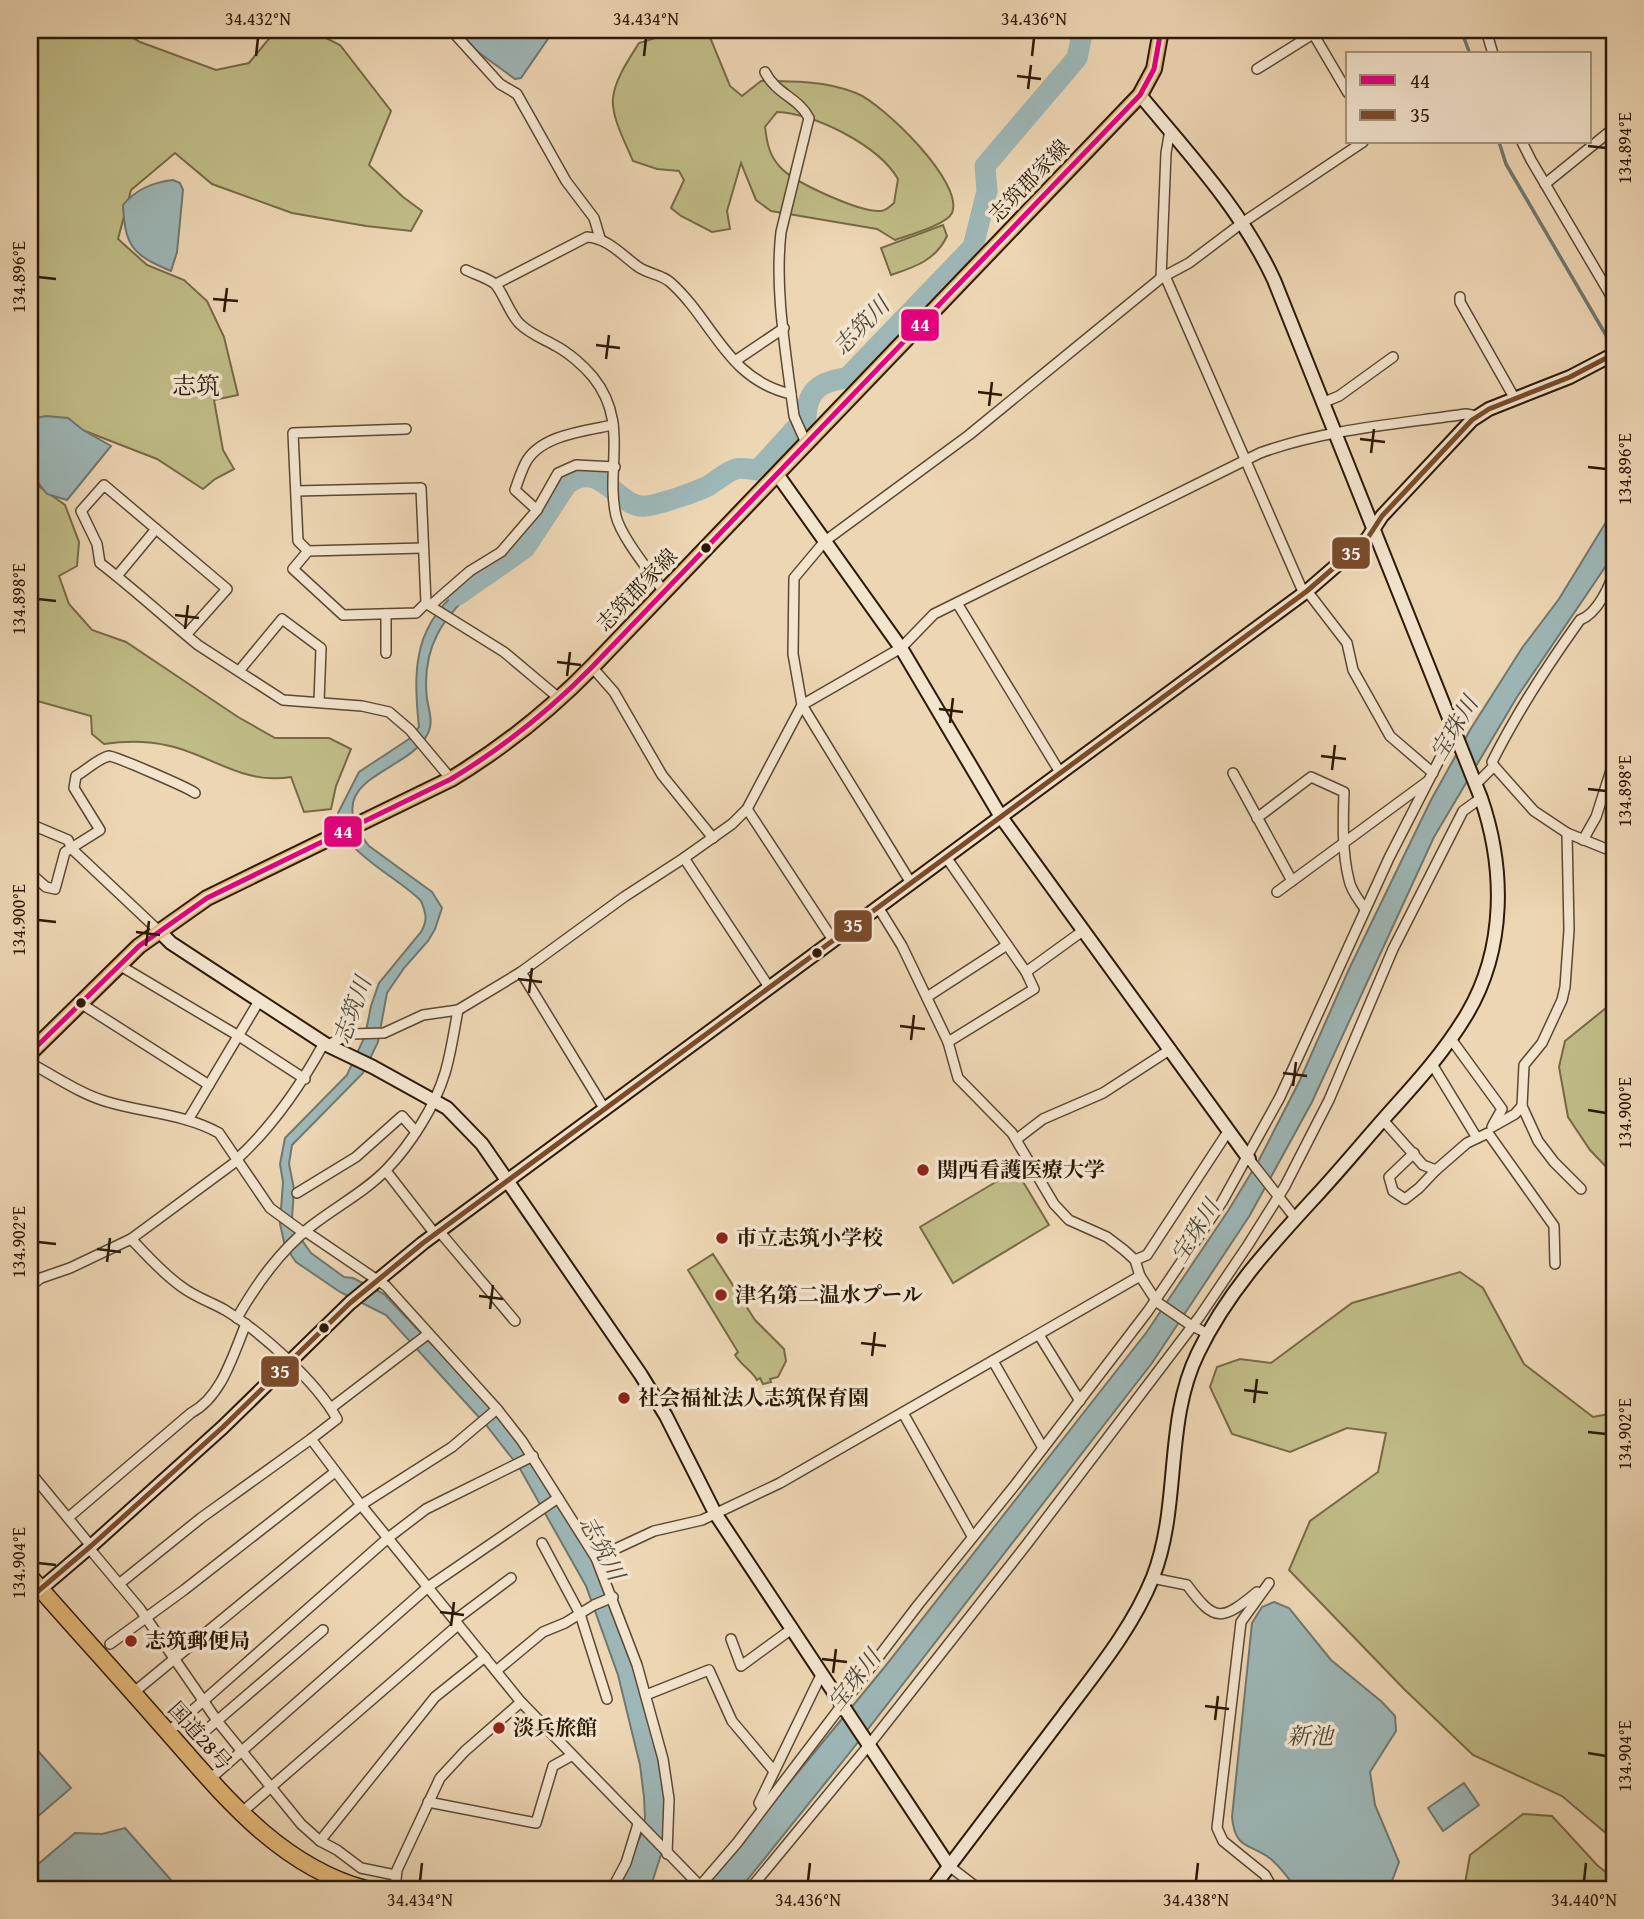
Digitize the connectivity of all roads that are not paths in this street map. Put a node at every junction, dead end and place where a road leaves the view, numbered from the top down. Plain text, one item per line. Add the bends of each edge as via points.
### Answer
1 (451, 30) edge
2 (1161, 30) edge
3 (1312, 32) edge
4 (1488, 32) edge
5 (1493, 52) edge
6 (1257, 69) dead end
7 (765, 72) dead end
8 (1346, 90) edge
9 (1140, 95) junction
10 (1614, 128) edge
11 (1170, 130) junction
12 (1360, 144) edge
13 (1523, 144) edge
14 (1545, 184) junction
15 (1242, 223) junction
16 (600, 238) junction
17 (466, 270) dead end
18 (1163, 277) junction
19 (496, 284) junction
20 (1460, 297) dead end
21 (1614, 300) edge
22 (784, 328) junction
23 (1614, 354) edge
24 (1394, 357) dead end
25 (735, 361) junction
26 (791, 394) junction
27 (1515, 398) junction
28 (1322, 403) junction
29 (1477, 416) junction
30 (613, 425) junction
31 (406, 429) dead end
32 (1335, 434) junction
33 (804, 439) junction
34 (1245, 460) junction
35 (615, 467) junction
36 (777, 474) junction
37 (296, 491) junction
38 (537, 510) junction
39 (156, 529) junction
40 (1374, 530) junction
41 (825, 541) junction
42 (424, 548) junction
43 (309, 551) junction
44 (1614, 569) edge
45 (117, 576) junction
46 (664, 592) junction
47 (1305, 593) junction
48 (957, 603) junction
49 (431, 606) junction
50 (386, 614) junction
51 (186, 635) junction
52 (901, 648) junction
53 (386, 653) dead end
54 (592, 667) junction
55 (239, 671) junction
56 (559, 699) junction
57 (319, 702) junction
58 (802, 705) junction
59 (1457, 737) junction
60 (1614, 761) edge
61 (1494, 766) junction
62 (1233, 773) dead end
63 (1060, 774) junction
64 (1432, 776) junction
65 (451, 779) junction
66 (1476, 784) junction
67 (195, 793) dead end
68 (1481, 798) junction
69 (747, 809) junction
70 (1001, 817) junction
71 (1256, 818) junction
72 (30, 824) edge
73 (1567, 833) junction
74 (712, 838) junction
75 (1583, 840) junction
76 (1345, 842) junction
77 (71, 848) junction
78 (1614, 852) edge
79 (946, 857) junction
80 (684, 858) junction
81 (30, 873) edge
82 (1292, 881) junction
83 (911, 883) junction
84 (1278, 892) dead end
85 (878, 907) junction
86 (1365, 909) junction
87 (1084, 930) junction
88 (159, 931) junction
89 (833, 940) junction
90 (1007, 945) junction
91 (119, 965) junction
92 (521, 972) junction
93 (1026, 972) junction
94 (769, 987) junction
95 (927, 997) junction
96 (259, 1002) junction
97 (80, 1003) junction
98 (458, 1010) junction
99 (237, 1036) junction
100 (1451, 1039) junction
101 (948, 1042) junction
102 (326, 1044) junction
103 (1171, 1049) junction
104 (30, 1053) edge
105 (30, 1063) edge
106 (1432, 1064) junction
107 (304, 1079) junction
108 (209, 1085) junction
109 (433, 1099) junction
110 (1522, 1106) junction
111 (604, 1108) junction
112 (188, 1120) junction
113 (1383, 1120) junction
114 (1490, 1129) junction
115 (1229, 1130) junction
116 (416, 1132) junction
117 (1477, 1138) junction
118 (1017, 1139) junction
119 (1414, 1153) junction
120 (1248, 1158) junction
121 (238, 1160) junction
122 (1436, 1170) junction
123 (386, 1171) junction
124 (508, 1179) junction
125 (1581, 1189) dead end
126 (297, 1193) dead end
127 (1275, 1193) junction
128 (1296, 1219) junction
129 (437, 1233) junction
130 (303, 1234) junction
131 (131, 1239) junction
132 (1135, 1260) junction
133 (1555, 1264) dead end
134 (30, 1275) edge
135 (1140, 1276) junction
136 (41, 1278) junction
137 (378, 1280) junction
138 (30, 1286) edge
139 (1156, 1301) junction
140 (242, 1321) junction
141 (515, 1321) dead end
142 (1190, 1325) junction
143 (428, 1334) junction
144 (1208, 1334) junction
145 (1039, 1335) junction
146 (993, 1361) junction
147 (289, 1362) junction
148 (1080, 1401) junction
149 (331, 1408) junction
150 (497, 1409) junction
151 (903, 1413) junction
152 (311, 1439) junction
153 (1043, 1448) junction
154 (533, 1456) junction
155 (30, 1472) edge
156 (335, 1472) junction
157 (558, 1498) junction
158 (361, 1505) junction
159 (715, 1513) junction
160 (69, 1517) junction
161 (972, 1536) junction
162 (388, 1538) junction
163 (542, 1543) dead end
164 (90, 1547) junction
165 (596, 1558) junction
166 (511, 1578) dead end
167 (1152, 1578) junction
168 (119, 1584) junction
169 (428, 1587) junction
170 (33, 1588) edge
171 (613, 1597) junction
172 (580, 1614) junction
173 (146, 1617) junction
174 (456, 1623) junction
175 (793, 1628) junction
176 (323, 1630) dead end
177 (731, 1639) dead end
178 (110, 1644) dead end
179 (176, 1657) junction
180 (485, 1657) junction
181 (496, 1671) junction
182 (822, 1672) junction
183 (134, 1693) junction
184 (646, 1695) junction
185 (607, 1699) dead end
186 (205, 1701) junction
187 (521, 1702) junction
188 (844, 1707) junction
189 (218, 1722) junction
190 (168, 1732) junction
191 (197, 1738) dead end
192 (869, 1744) junction
193 (241, 1750) junction
194 (571, 1756) junction
195 (774, 1772) junction
196 (210, 1779) junction
197 (271, 1789) junction
198 (428, 1802) junction
199 (762, 1808) junction
200 (241, 1813) junction
201 (640, 1826) junction
202 (320, 1841) junction
203 (666, 1852) junction
204 (950, 1866) junction
205 (395, 1875) junction
206 (701, 1888) edge
207 (365, 1889) edge
208 (394, 1889) edge
209 (612, 1889) edge
210 (750, 1889) edge
211 (932, 1889) edge
212 (979, 1889) edge
213 (1273, 1889) edge

1 - 16 street via 500,84 517,94 566,181 594,218
2 - 9 main road, 志筑郡家線 via 1154,69
3 - 6 street
3 - 8 street
4 - 5 street
7 - 22 street via 809,117 781,232
9 - 11 street
9 - 33 main road, 志筑郡家線
10 - 14 street
11 - 15 street
11 - 18 street
12 - 15 street
13 - 14 street
14 - 21 street
15 - 18 street via 1189,264
15 - 28 street via 1274,279
16 - 19 street via 587,237
16 - 25 street via 644,272 670,282
17 - 19 street
18 - 34 street
18 - 41 street via 969,435
19 - 30 street via 518,323 559,348 593,377
20 - 27 street
22 - 25 street
22 - 26 street
23 - 27 street
24 - 28 street
25 - 26 street via 764,384
26 - 33 street
27 - 29 street
28 - 32 street
29 - 32 street
29 - 40 street
30 - 35 street
30 - 38 street via 564,435 526,461 515,490
31 - 37 street via 293,433
32 - 34 street via 1279,446
32 - 40 street
33 - 36 main road, 志筑郡家線
34 - 47 street
34 - 48 street
35 - 38 street via 576,465 558,473
35 - 46 street via 618,524
36 - 41 street
36 - 46 main road, 志筑郡家線
37 - 42 street via 421,488
37 - 43 street via 298,541
38 - 49 street via 501,552 470,571
39 - 45 street
39 - 45 street via 104,485 81,511 97,544 100,563
39 - 51 street via 227,589
40 - 47 street
40 - 59 street
41 - 52 street
41 - 58 street via 794,578 793,654
42 - 43 street
42 - 49 street
43 - 50 street via 293,569 343,615
44 - 61 street via 1614,579 1589,617 1580,620 1539,677 1497,750
45 - 51 street
46 - 54 main road, 志筑郡家線
47 - 63 street
47 - 64 street via 1347,643 1353,670 1390,736
48 - 52 street via 934,614
48 - 63 street
49 - 50 street via 416,613
49 - 56 street via 504,652
50 - 53 street
51 - 55 street
52 - 58 street
52 - 70 street
54 - 56 main road, 志筑郡家線
54 - 74 street via 614,692 662,775
55 - 57 street via 283,700
55 - 57 street via 282,619 321,648
56 - 65 main road, 志筑郡家線 via 505,745
57 - 65 street via 388,712
58 - 69 street
58 - 83 street
59 - 64 street
59 - 66 street
60 - 75 street via 1596,817
61 - 66 street
61 - 73 street via 1534,811
62 - 71 street
63 - 70 street
64 - 76 street
64 - 86 street
65 - 88 main road, 志筑郡家線 via 207,898
66 - 68 street
67 - 77 street via 109,756 74,780 74,788 100,830
68 - 100 street via 1497,864 1497,919 1485,973
68 - 127 street via 1463,811 1392,949 1329,1100
69 - 74 street
69 - 89 street
70 - 79 street
70 - 87 street
71 - 76 street via 1311,777 1344,792
71 - 82 street
72 - 77 street via 68,840
73 - 75 street
73 - 110 street via 1565,987 1542,1043 1524,1065
74 - 80 street
75 - 78 street
76 - 82 street
76 - 86 street via 1349,880
77 - 81 street via 65,852 55,888 46,887
77 - 88 street
79 - 83 street
79 - 90 street
80 - 92 street
80 - 94 street
82 - 84 street
83 - 85 street
85 - 89 street
85 - 95 street
86 - 120 street
87 - 93 street
87 - 103 street
88 - 91 main road, 志筑郡家線
88 - 96 street
89 - 94 street
90 - 93 street
90 - 95 street
91 - 97 main road, 志筑郡家線
91 - 99 street
92 - 98 street
92 - 111 street
93 - 101 street via 1034,989
94 - 111 street
95 - 101 street
96 - 99 street
96 - 102 street
97 - 104 main road, 志筑郡家線
97 - 108 street
98 - 102 street via 437,1011 384,1033 352,1034
98 - 109 street via 445,1075
99 - 107 street
99 - 108 street
100 - 106 street
100 - 114 street via 1502,1109
101 - 118 street via 958,1078
102 - 107 street
102 - 109 street
103 - 115 street
103 - 118 street via 1103,1093 1043,1119
105 - 112 street via 105,1101
106 - 113 street
106 - 117 street
107 - 121 street
108 - 112 street
109 - 116 street
109 - 124 street via 472,1132
110 - 114 street
110 - 125 street via 1538,1141
111 - 124 street
112 - 121 street via 219,1133
113 - 119 street
113 - 128 street
114 - 117 street
114 - 133 street via 1554,1226
115 - 120 street
115 - 132 street via 1147,1255
116 - 123 street
116 - 126 street via 402,1116 356,1157
117 - 122 street
118 - 132 street via 1054,1204 1069,1220 1107,1237
119 - 122 street via 1423,1165
119 - 122 street via 1389,1177 1393,1191 1405,1199
120 - 127 street
120 - 139 street
121 - 130 street via 277,1215
121 - 131 street
123 - 129 street
123 - 130 street
124 - 129 street
124 - 159 street via 641,1375
127 - 128 street
127 - 142 street via 1223,1283
128 - 144 street via 1238,1287
129 - 137 street
129 - 141 street
130 - 137 street
130 - 140 street via 272,1263
131 - 136 street
131 - 140 street via 184,1289
132 - 135 street
134 - 136 street
135 - 139 street
135 - 145 street
136 - 138 street
137 - 143 street
137 - 147 street
139 - 142 street
139 - 148 street
140 - 147 street
140 - 160 street via 221,1380 201,1408
142 - 144 street
142 - 192 street via 1027,1544
143 - 149 street
143 - 150 street
144 - 167 street via 1192,1366 1182,1405 1170,1506
145 - 146 street
145 - 148 street
146 - 151 street
146 - 153 street
147 - 149 street
147 - 164 street
148 - 153 street
149 - 152 street via 337,1419
150 - 154 street
150 - 158 street via 452,1447
151 - 159 street via 780,1483
151 - 161 street
152 - 156 street
152 - 168 street
153 - 161 street
154 - 157 street
154 - 162 street via 426,1509
155 - 160 street
156 - 158 street
156 - 173 street
157 - 165 street
157 - 169 street
158 - 162 street
158 - 179 street
159 - 165 street via 654,1531
159 - 175 street
160 - 164 street
161 - 188 street
162 - 169 street
162 - 186 street
163 - 172 street
164 - 168 street
164 - 170 street
165 - 171 street
166 - 174 street
167 - 204 street via 1107,1656
167 - 213 street via 1187,1585 1205,1607 1223,1614 1269,1583 1241,1622 1217,1828 1223,1841 1265,1875
168 - 173 street
169 - 174 street
169 - 193 street
170 - 183 highway, 国道28号
171 - 172 street
171 - 184 street
172 - 181 street via 543,1632
172 - 185 street
173 - 178 street
173 - 179 street
174 - 180 street
174 - 197 street
175 - 177 street via 741,1666
175 - 182 street
176 - 189 street
179 - 183 street
179 - 186 street
180 - 181 street
180 - 202 street via 435,1697
181 - 187 street
182 - 188 street
182 - 195 street
183 - 190 highway, 国道28号
184 - 195 street via 709,1670 732,1721
184 - 203 street via 668,1781
186 - 189 street
186 - 190 street
187 - 194 street
187 - 198 street via 465,1751 440,1778
188 - 192 street
188 - 199 street
189 - 191 street
189 - 193 street
190 - 196 highway, 国道28号
192 - 204 street
192 - 210 street
193 - 196 street
193 - 197 street
194 - 198 street via 553,1766 536,1823
194 - 201 street
195 - 199 street via 759,1803
196 - 200 highway, 国道28号
197 - 200 street
197 - 202 street
198 - 205 street
199 - 206 street
200 - 207 highway, 国道28号 via 304,1863
201 - 203 street
201 - 209 street
202 - 205 street via 361,1868
203 - 206 street
204 - 211 street
204 - 212 street
205 - 208 street

